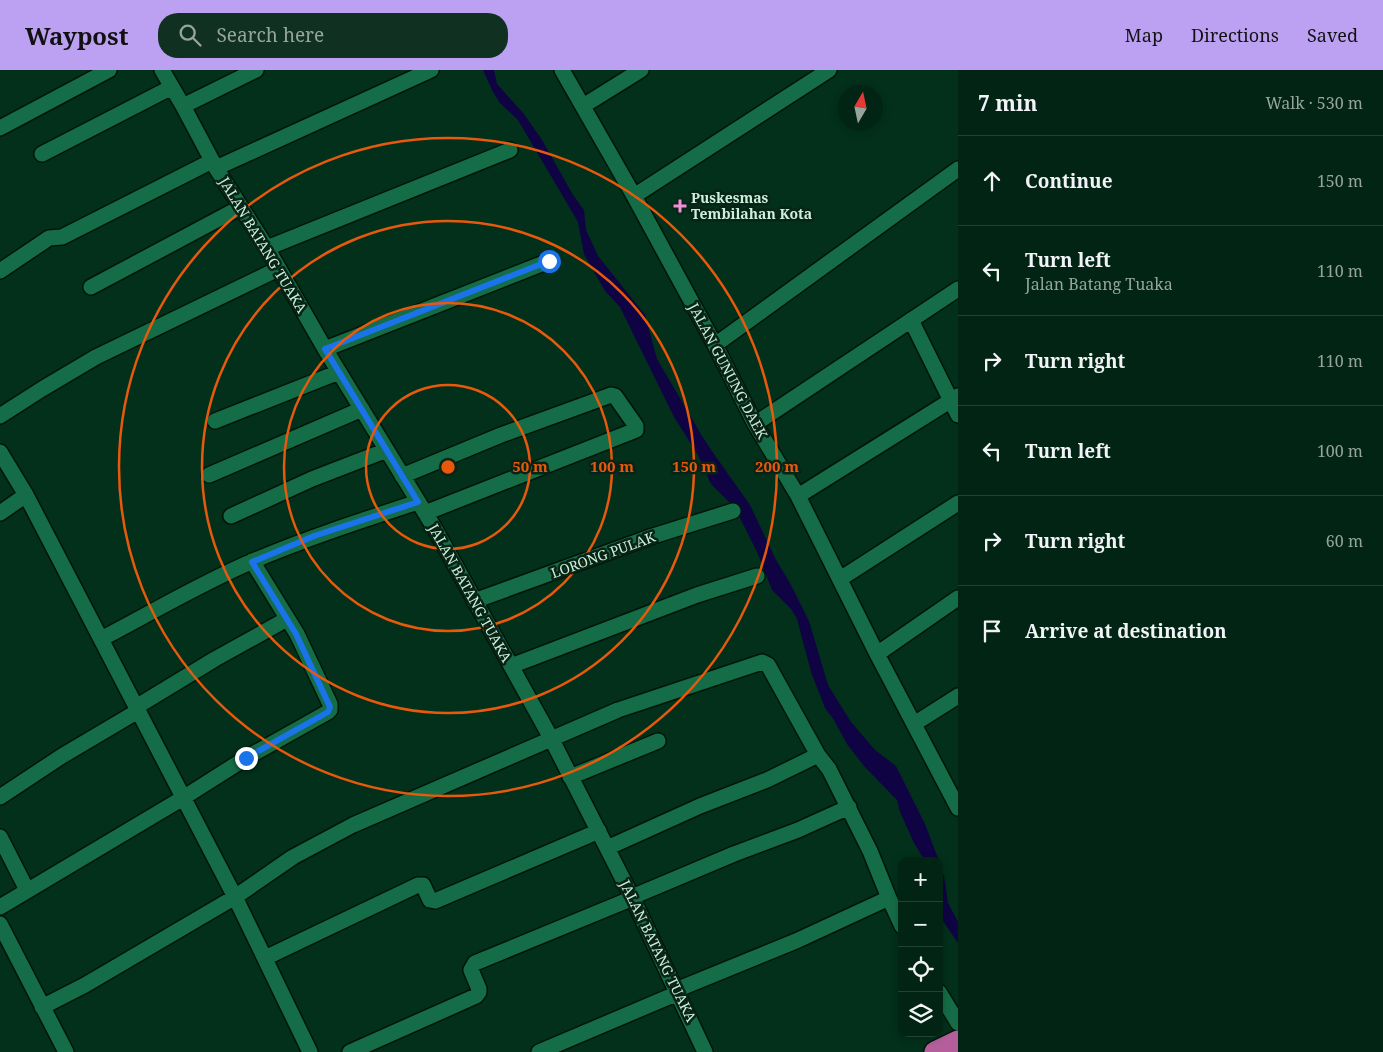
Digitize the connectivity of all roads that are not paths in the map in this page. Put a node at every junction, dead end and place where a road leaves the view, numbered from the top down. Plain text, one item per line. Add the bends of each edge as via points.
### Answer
1 (109, 70) edge
2 (162, 70) edge
3 (256, 70) edge
4 (431, 70) edge
5 (562, 70) edge
6 (641, 70) edge
7 (829, 70) edge
8 (172, 87) junction
9 (183, 106) junction
10 (583, 106) junction
11 (0, 128) edge
12 (510, 150) dead end
13 (42, 154) dead end
14 (214, 164) junction
15 (958, 170) edge
16 (634, 196) junction
17 (241, 208) junction
18 (266, 248) junction
19 (549, 261) dead end
20 (278, 269) junction
21 (0, 271) edge
22 (91, 287) dead end
23 (958, 289) edge
24 (912, 320) junction
25 (715, 345) junction
26 (325, 349) junction
27 (339, 372) junction
28 (954, 399) edge
29 (362, 409) junction
30 (958, 415) edge
31 (0, 416) edge
32 (215, 422) dead end
33 (755, 424) junction
34 (387, 450) junction
35 (0, 452) edge
36 (209, 474) dead end
37 (402, 476) junction
38 (26, 495) junction
39 (798, 496) junction
40 (958, 503) edge
41 (422, 507) junction
42 (733, 511) dead end
43 (0, 513) edge
44 (231, 516) dead end
45 (252, 562) junction
46 (757, 576) dead end
47 (840, 580) junction
48 (958, 598) edge
49 (474, 601) junction
50 (287, 619) junction
51 (101, 639) junction
52 (877, 654) junction
53 (511, 666) junction
54 (958, 696) edge
55 (137, 709) junction
56 (914, 724) junction
57 (551, 738) junction
58 (658, 742) dead end
59 (818, 755) junction
60 (570, 777) junction
61 (0, 797) edge
62 (183, 798) junction
63 (957, 804) edge
64 (849, 808) junction
65 (599, 831) junction
66 (0, 836) edge
67 (607, 848) junction
68 (27, 890) junction
69 (234, 897) junction
70 (633, 897) junction
71 (889, 898) junction
72 (0, 907) edge
73 (898, 917) edge
74 (0, 924) edge
75 (265, 958) junction
76 (677, 991) junction
77 (943, 999) edge
78 (42, 1007) junction
79 (958, 1023) edge
80 (958, 1041) edge
81 (958, 1046) edge
82 (66, 1052) edge
83 (310, 1052) edge
84 (350, 1052) edge
85 (539, 1052) edge
86 (706, 1052) edge
87 (935, 1052) edge
88 (952, 1052) edge

1 - 11 street
2 - 8 street, JALAN BATANG TUAKA
3 - 9 street
4 - 14 street
5 - 10 street, JALAN GUNUNG DAEK
6 - 10 street
7 - 16 street
8 - 9 street, JALAN BATANG TUAKA
8 - 13 street
9 - 14 street, JALAN BATANG TUAKA
10 - 16 street, JALAN GUNUNG DAEK
12 - 18 street
14 - 17 street, JALAN BATANG TUAKA
14 - 21 street via 62,237 49,238
15 - 25 street
16 - 25 street, JALAN GUNUNG DAEK
17 - 18 street, JALAN BATANG TUAKA
17 - 22 street
18 - 20 street, JALAN BATANG TUAKA
19 - 26 street
20 - 26 street, JALAN BATANG TUAKA
20 - 31 street via 96,357
23 - 24 street
24 - 28 street
24 - 33 street
25 - 33 street, JALAN GUNUNG DAEK
26 - 27 street, JALAN BATANG TUAKA
27 - 29 street, JALAN BATANG TUAKA
27 - 32 street
28 - 30 street
28 - 39 street
29 - 34 street, JALAN BATANG TUAKA
29 - 36 street
33 - 39 street, JALAN GUNUNG DAEK
34 - 37 street, JALAN BATANG TUAKA
34 - 44 street via 312,479
35 - 38 street
37 - 41 street, JALAN BATANG TUAKA
37 - 41 street via 611,395 636,426 636,430
38 - 43 street
38 - 51 street
39 - 47 street, JALAN GUNUNG DAEK
40 - 47 street
41 - 45 street via 314,536
41 - 49 street, JALAN BATANG TUAKA
42 - 49 street, LORONG PULAK via 650,537
45 - 50 street
45 - 51 street
46 - 53 street via 697,595
47 - 52 street, JALAN GUNUNG DAEK
48 - 52 street
49 - 53 street, JALAN BATANG TUAKA
50 - 55 street via 215,659
50 - 62 street via 330,704 330,710
51 - 55 street
52 - 56 street, JALAN GUNUNG DAEK
53 - 57 street, JALAN BATANG TUAKA
54 - 56 street
55 - 61 street
55 - 62 street
56 - 63 street, JALAN GUNUNG DAEK
57 - 59 street via 618,710 764,662
57 - 60 street, JALAN BATANG TUAKA
57 - 69 street via 352,825 294,857
58 - 60 street
59 - 64 street
59 - 67 street
60 - 65 street, JALAN BATANG TUAKA
62 - 68 street
62 - 69 street
64 - 70 street
64 - 71 street
65 - 67 street, JALAN BATANG TUAKA
65 - 75 street via 433,902 423,885 418,884
66 - 68 street
67 - 70 street, JALAN BATANG TUAKA
68 - 72 street
69 - 75 street
69 - 78 street
70 - 76 street, JALAN BATANG TUAKA
70 - 84 street via 476,963 471,968 479,989 476,996
71 - 73 street
71 - 76 street
74 - 78 street
75 - 83 street
76 - 85 street
76 - 86 street, JALAN BATANG TUAKA
77 - 79 street
78 - 82 street
80 - 87 highway
81 - 88 highway

